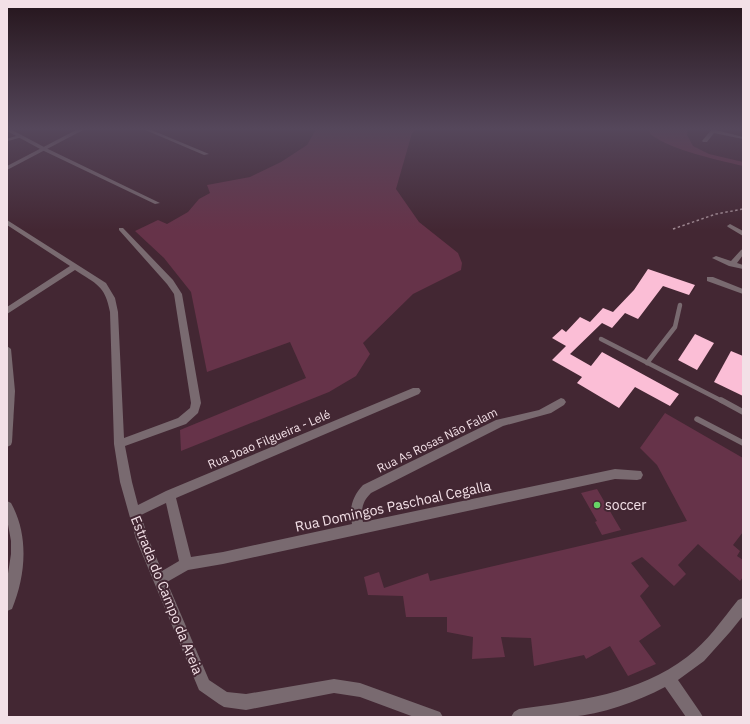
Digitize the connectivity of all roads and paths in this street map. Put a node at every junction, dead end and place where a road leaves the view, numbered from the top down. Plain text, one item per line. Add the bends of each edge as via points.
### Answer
1 (17, 163) edge
2 (73, 163) edge
3 (7, 168) edge
4 (157, 203) dead end
5 (743, 209) edge
6 (7, 222) edge
7 (730, 226) dead end
8 (121, 229) dead end
9 (673, 229) dead end
10 (743, 234) edge
11 (743, 251) edge
12 (716, 258) dead end
13 (732, 264) junction
14 (74, 266) junction
15 (743, 267) edge
16 (710, 279) dead end
17 (743, 292) edge
18 (680, 305) dead end
19 (7, 311) edge
20 (601, 339) dead end
21 (7, 349) edge
22 (647, 363) junction
23 (416, 391) dead end
24 (560, 402) dead end
25 (743, 412) edge
26 (697, 419) dead end
27 (7, 442) edge
28 (743, 443) edge
29 (119, 444) junction
30 (637, 475) dead end
31 (170, 495) junction
32 (7, 506) edge
33 (134, 513) junction
34 (359, 529) junction
35 (186, 564) junction
36 (158, 580) junction
37 (7, 604) edge
38 (743, 605) edge
39 (667, 678) junction
40 (435, 717) edge
41 (520, 717) edge
42 (695, 717) edge

1 - 3 street
2 - 4 street
5 - 9 path via 722,211
6 - 14 street, Estrada do Campo da Areia
7 - 10 street
8 - 29 street via 178,294 196,403 195,410 182,421
11 - 13 street
12 - 13 street
13 - 15 street
14 - 19 street
14 - 29 street, Estrada do Campo da Areia via 103,285 112,298
16 - 17 street
18 - 22 lane via 675,327
20 - 22 lane
21 - 27 street via 10,391
22 - 25 lane
23 - 31 street, Rua Joao Filgueira - Lelé
24 - 34 street, Rua As Rosas Não Falam via 552,410 500,423 367,489 356,504 355,514
26 - 28 lane
29 - 33 street, Estrada do Campo da Areia
30 - 34 street, Rua Domingos Paschoal Cegalla via 615,474
31 - 33 street, Rua Joao Filgueira - Lelé
31 - 35 street
32 - 37 street via 16,529 17,553 12,589
33 - 36 street, Estrada do Campo da Areia
34 - 35 street, Rua Domingos Paschoal Cegalla
35 - 36 street, Rua Domingos Paschoal Cegalla
36 - 40 street, Estrada do Campo da Areia via 204,685 224,699 259,701 334,686 360,690
38 - 39 street via 693,661
39 - 41 street via 625,697
39 - 42 street

